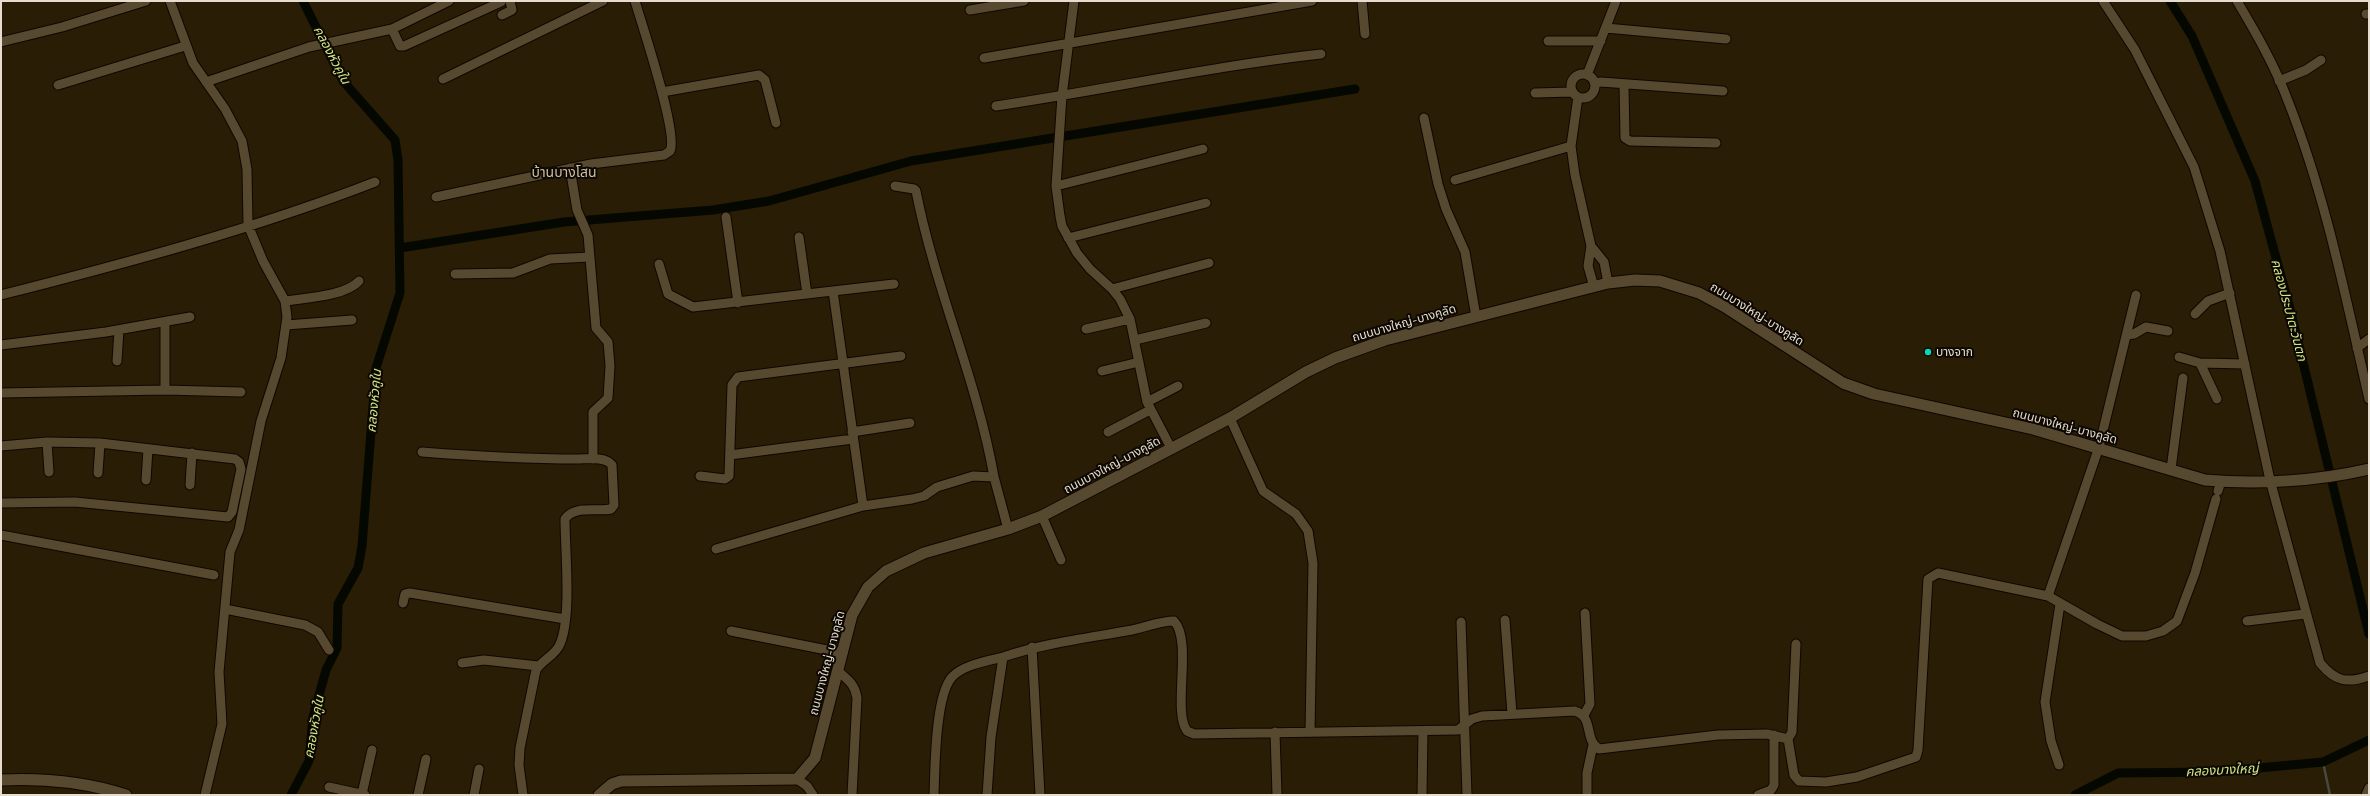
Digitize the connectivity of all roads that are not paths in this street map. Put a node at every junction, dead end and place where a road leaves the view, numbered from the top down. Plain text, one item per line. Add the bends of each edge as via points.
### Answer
1 (146, 1) edge
2 (170, 1) edge
3 (449, 1) edge
4 (603, 1) edge
5 (635, 1) edge
6 (1024, 1) edge
7 (1074, 1) edge
8 (1312, 1) edge
9 (1362, 1) edge
10 (1616, 1) edge
11 (2103, 1) edge
12 (2237, 1) edge
13 (506, 2) edge
14 (970, 10) dead end
15 (502, 15) dead end
16 (1606, 28) junction
17 (392, 29) junction
18 (1365, 34) dead end
19 (1726, 39) dead end
20 (1548, 40) dead end
21 (1601, 40) junction
22 (1, 42) edge
23 (1069, 45) junction
24 (185, 46) junction
25 (1321, 54) dead end
26 (984, 58) dead end
27 (2321, 60) dead end
28 (1586, 75) junction
29 (443, 79) dead end
30 (2279, 81) junction
31 (206, 82) junction
32 (1594, 83) junction
33 (1624, 84) junction
34 (58, 86) dead end
35 (1723, 91) dead end
36 (662, 92) junction
37 (1535, 93) dead end
38 (1576, 94) junction
39 (1062, 96) junction
40 (996, 106) dead end
41 (1424, 118) dead end
42 (776, 123) dead end
43 (1716, 143) dead end
44 (1571, 146) junction
45 (1203, 149) dead end
46 (570, 168) junction
47 (1455, 180) dead end
48 (375, 182) dead end
49 (895, 186) dead end
50 (1056, 186) junction
51 (436, 197) dead end
52 (1206, 203) dead end
53 (726, 217) dead end
54 (248, 225) junction
55 (799, 237) dead end
56 (1068, 238) junction
57 (1591, 246) junction
58 (590, 257) junction
59 (1209, 263) dead end
60 (659, 264) dead end
61 (455, 274) dead end
62 (359, 281) dead end
63 (1608, 283) junction
64 (894, 284) dead end
65 (1594, 287) junction
66 (1112, 289) junction
67 (833, 291) junction
68 (2230, 293) junction
69 (1, 294) edge
70 (807, 294) junction
71 (2136, 295) dead end
72 (285, 301) junction
73 (738, 303) junction
74 (2195, 314) dead end
75 (190, 317) dead end
76 (1476, 317) junction
77 (1130, 318) junction
78 (352, 320) dead end
79 (165, 322) junction
80 (1206, 323) dead end
81 (286, 325) junction
82 (1086, 329) dead end
83 (119, 330) junction
84 (2168, 331) dead end
85 (2127, 335) junction
86 (2369, 339) edge
87 (1135, 340) junction
88 (1, 345) edge
89 (2357, 348) junction
90 (901, 356) dead end
91 (2179, 357) dead end
92 (117, 361) dead end
93 (1139, 362) junction
94 (843, 363) junction
95 (2200, 364) junction
96 (2245, 364) junction
97 (1102, 371) dead end
98 (2183, 378) dead end
99 (1178, 386) dead end
100 (165, 390) junction
101 (241, 392) dead end
102 (1, 393) edge
103 (2217, 399) dead end
104 (2369, 399) edge
105 (1148, 406) junction
106 (1230, 418) junction
107 (910, 423) dead end
108 (1108, 432) dead end
109 (853, 435) junction
110 (47, 442) junction
111 (100, 443) junction
112 (1, 446) edge
113 (2099, 447) junction
114 (1171, 448) junction
115 (148, 449) junction
116 (422, 452) dead end
117 (192, 453) junction
118 (730, 455) junction
119 (593, 459) junction
120 (2171, 469) junction
121 (2366, 470) edge
122 (49, 472) dead end
123 (98, 473) dead end
124 (700, 476) dead end
125 (994, 477) junction
126 (146, 480) dead end
127 (2270, 480) junction
128 (190, 486) dead end
129 (2218, 491) junction
130 (1, 503) edge
131 (863, 506) junction
132 (1042, 516) junction
133 (1008, 529) junction
134 (1, 535) edge
135 (716, 549) dead end
136 (1061, 560) dead end
137 (214, 575) dead end
138 (2048, 596) junction
139 (403, 603) dead end
140 (2060, 604) junction
141 (225, 609) junction
142 (1585, 613) dead end
143 (2305, 614) junction
144 (565, 619) junction
145 (1505, 620) dead end
146 (2247, 621) dead end
147 (1461, 622) dead end
148 (731, 631) dead end
149 (1796, 644) dead end
150 (1032, 647) junction
151 (329, 650) dead end
152 (842, 653) junction
153 (1003, 657) junction
154 (462, 664) dead end
155 (538, 666) junction
156 (838, 671) junction
157 (2369, 676) edge
158 (1512, 714) junction
159 (1584, 714) junction
160 (1463, 727) junction
161 (1275, 732) junction
162 (1310, 732) junction
163 (1423, 732) junction
164 (1774, 735) junction
165 (1788, 739) junction
166 (1593, 745) junction
167 (372, 750) dead end
168 (426, 759) dead end
169 (2059, 765) dead end
170 (479, 769) dead end
171 (798, 779) junction
172 (1, 780) edge
173 (329, 787) dead end
174 (2369, 788) edge
175 (126, 795) edge
176 (205, 795) edge
177 (363, 795) edge
178 (418, 795) edge
179 (474, 795) edge
180 (523, 795) edge
181 (599, 795) edge
182 (813, 795) edge
183 (852, 795) edge
184 (934, 795) edge
185 (987, 795) edge
186 (1040, 795) edge
187 (1277, 795) edge
188 (1422, 795) edge
189 (1467, 795) edge
190 (1587, 795) edge
191 (1758, 795) edge
192 (2366, 795) edge

1 - 22 street via 62,27
2 - 24 street
3 - 17 street
4 - 29 street
5 - 36 street
6 - 14 street
7 - 23 street
8 - 23 street
9 - 18 street
10 - 16 street
11 - 68 street via 2135,50 2194,166
12 - 30 street via 2261,42
13 - 15 street via 512,10
13 - 17 street via 404,46 396,42
16 - 19 street
16 - 21 street
17 - 31 street via 333,40
20 - 21 street
21 - 28 street
23 - 26 street
23 - 39 street
24 - 31 street
24 - 34 street
25 - 39 street via 1256,61
27 - 30 street via 2306,70
28 - 32 street
28 - 38 street via 1582,74 1574,79 1572,88
30 - 89 street via 2311,162
31 - 54 street via 238,131 246,154
32 - 33 street
32 - 38 street via 1595,89 1589,96
33 - 35 street
33 - 43 street via 1625,138 1630,141
36 - 42 street via 759,75 766,80
36 - 46 street via 672,148 667,154
37 - 38 street
38 - 44 street
39 - 40 street
39 - 50 street
41 - 76 street via 1438,184 1465,252
44 - 47 street
44 - 57 street
45 - 50 street
46 - 51 street
46 - 58 street via 577,210 586,226
48 - 54 street
49 - 125 street via 916,191 931,253 987,438
50 - 56 street via 1060,216
52 - 56 street
53 - 73 street
54 - 69 street
54 - 72 street via 263,261
55 - 70 street
56 - 66 street via 1090,269
57 - 63 street via 1604,262
57 - 65 street via 1588,266
58 - 61 street via 550,259 513,273
58 - 119 street via 596,328 608,342 610,366 608,398 593,412
59 - 66 street
60 - 73 street via 668,294 689,306
62 - 72 street via 345,290
63 - 65 street, ถนนบางใหญ่-บางคูลัด
63 - 113 street, ถนนบางใหญ่-บางคูลัด via 1660,281 1699,293 1833,377 1874,394 2033,429
64 - 67 street
65 - 76 street, ถนนบางใหญ่-บางคูลัด
66 - 77 street
67 - 70 street
67 - 94 street
68 - 74 street via 2208,301
68 - 96 street
70 - 73 street
71 - 85 street
72 - 81 street
75 - 79 street
76 - 106 street, ถนนบางใหญ่-บางคูลัด via 1385,340 1335,358 1306,372
77 - 82 street
77 - 87 street
78 - 81 street
79 - 83 street
79 - 100 street
80 - 87 street
81 - 141 street via 281,358 261,421 238,530 230,552
83 - 88 street
83 - 92 street
84 - 85 street via 2146,327
85 - 113 street
86 - 89 street
87 - 93 street
89 - 104 street
90 - 94 street
91 - 95 street
93 - 97 street
93 - 105 street
94 - 109 street
94 - 118 street via 735,379 732,385
95 - 96 street
95 - 103 street
96 - 127 street
98 - 120 street
99 - 105 street
100 - 101 street
100 - 102 street
105 - 108 street
105 - 114 street
106 - 114 street, ถนนบางใหญ่-บางคูลัด
106 - 162 street via 1263,491 1296,514 1308,531 1313,563
107 - 109 street
109 - 118 street
109 - 131 street
110 - 111 street
110 - 112 street
110 - 122 street
111 - 115 street
111 - 123 street
113 - 120 street, ถนนบางใหญ่-บางคูลัด
113 - 138 street
114 - 132 street, ถนนบางใหญ่-บางคูลัด
115 - 117 street
115 - 126 street
116 - 119 street via 527,459
117 - 128 street
117 - 130 street via 235,459 239,462 241,469 232,512 228,517 75,502
118 - 124 street via 728,478
119 - 144 street via 609,461 612,464 614,505 611,509 603,511 575,510 568,513 565,519
120 - 129 street, ถนนบางใหญ่-บางคูลัด via 2204,480
121 - 127 street, ถนนบางใหญ่-บางคูลัด
125 - 131 street via 978,475 937,487 924,496
125 - 133 street
127 - 129 street, ถนนบางใหญ่-บางคูลัด
127 - 143 street
129 - 140 street via 2185,603 2173,626 2146,636 2122,636
131 - 135 street
132 - 133 street, ถนนบางใหญ่-บางคูลัด
132 - 136 street
133 - 152 street, ถนนบางใหญ่-บางคูลัด via 924,553 886,571 874,580 863,594 852,615
134 - 137 street
138 - 140 street
138 - 165 street via 1938,573 1928,578 1916,757 1857,777 1826,782 1799,781 1794,774
139 - 144 street via 405,594 410,593
140 - 169 street via 2045,702 2051,741
141 - 151 street via 305,625 318,632
141 - 176 street via 218,684 222,724
142 - 159 street via 1590,704
143 - 146 street
143 - 157 street via 2320,663 2330,676 2344,680 2359,680
144 - 155 street via 556,650
145 - 158 street
147 - 160 street
148 - 152 street
149 - 165 street via 1792,732
150 - 153 street
150 - 161 street via 1174,621 1179,629 1183,671 1182,721 1187,731 1194,734
150 - 186 street
152 - 156 street, ถนนบางใหญ่-บางคูลัด
153 - 184 street via 963,669 952,677 946,687 936,751
153 - 185 street
154 - 155 street via 484,660
155 - 180 street via 520,748 519,765
156 - 171 street, ถนนบางใหญ่-บางคูลัด via 815,758
156 - 183 street via 856,688
158 - 159 street via 1574,710
158 - 160 street via 1482,716 1472,719
159 - 166 street
160 - 163 street via 1458,730
160 - 189 street
161 - 162 street
161 - 187 street
162 - 163 street
163 - 188 street
164 - 165 street
164 - 166 street via 1718,735 1604,749
164 - 191 street via 1774,785 1771,790
166 - 190 street via 1587,773
167 - 177 street
168 - 178 street
170 - 179 street
171 - 181 street via 621,780
171 - 182 street
172 - 175 street via 56,780
173 - 177 street
174 - 192 street

